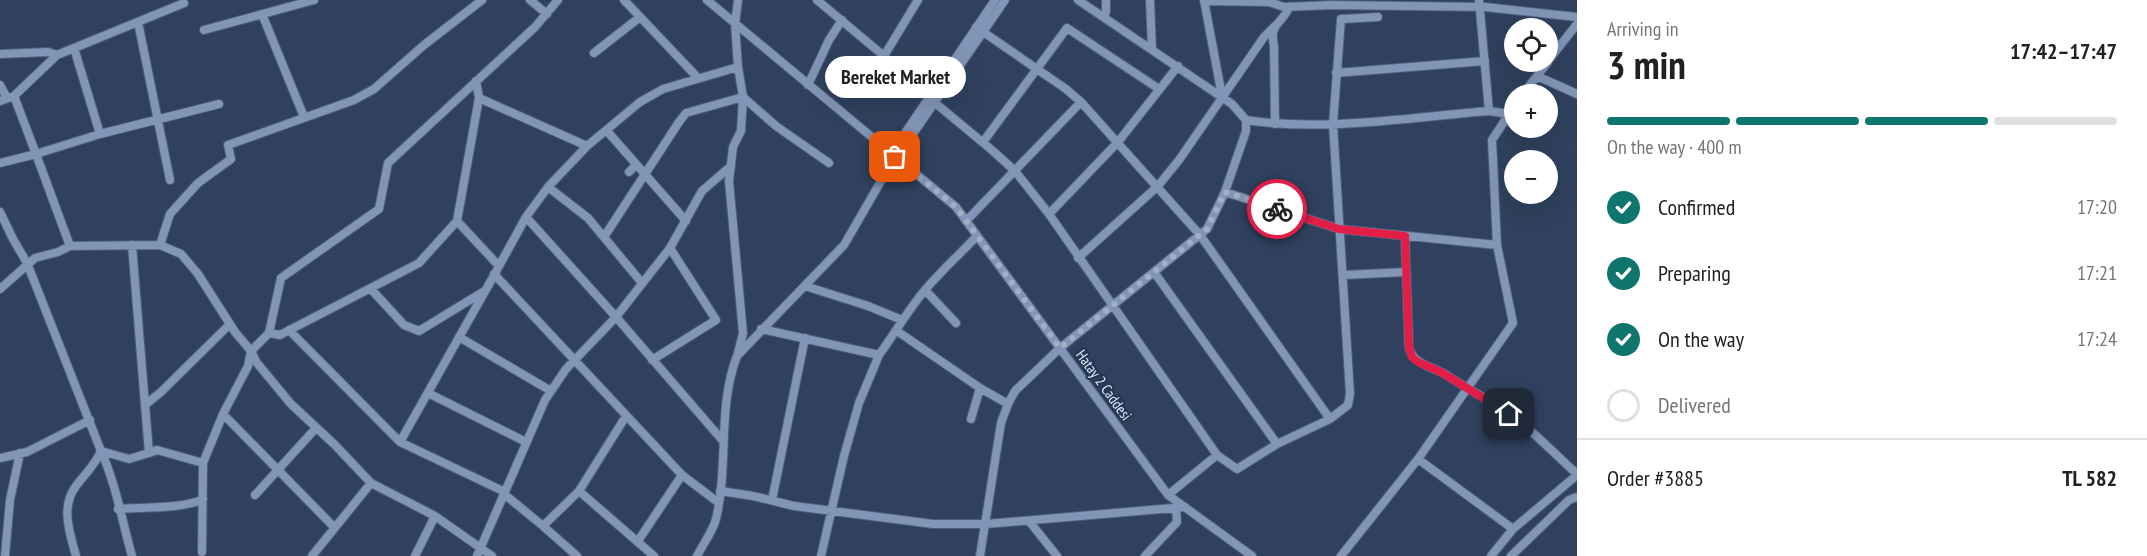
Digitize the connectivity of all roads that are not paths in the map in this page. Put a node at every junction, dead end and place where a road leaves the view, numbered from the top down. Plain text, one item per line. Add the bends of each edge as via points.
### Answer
1 (314, 0) edge
2 (482, 0) edge
3 (530, 0) edge
4 (558, 0) edge
5 (624, 0) edge
6 (707, 0) edge
7 (738, 0) edge
8 (817, 0) edge
9 (918, 0) edge
10 (995, 0) edge
11 (1005, 0) edge
12 (1078, 0) edge
13 (1106, 0) edge
14 (1150, 0) edge
15 (1204, 1) edge
16 (1270, 1) edge
17 (300, 2) edge
18 (1332, 2) edge
19 (184, 3) dead end
20 (1411, 3) edge
21 (1480, 4) edge
22 (1289, 7) junction
23 (262, 14) junction
24 (546, 14) junction
25 (1378, 16) dead end
26 (640, 17) junction
27 (1104, 17) junction
28 (1577, 17) edge
29 (842, 21) junction
30 (138, 22) junction
31 (735, 24) junction
32 (1577, 24) edge
33 (1276, 26) junction
34 (204, 30) dead end
35 (979, 30) junction
36 (74, 48) junction
37 (1558, 48) edge
38 (1152, 49) junction
39 (594, 53) dead end
40 (0, 54) edge
41 (57, 55) junction
42 (884, 56) junction
43 (1485, 61) junction
44 (1178, 66) junction
45 (738, 67) junction
46 (1036, 68) junction
47 (1539, 72) edge
48 (1336, 73) junction
49 (1537, 75) junction
50 (698, 78) junction
51 (476, 81) junction
52 (1530, 84) edge
53 (0, 85) edge
54 (808, 85) junction
55 (1159, 89) junction
56 (1577, 94) edge
57 (1221, 96) junction
58 (743, 97) junction
59 (7, 98) edge
60 (479, 98) junction
61 (932, 100) junction
62 (1081, 102) junction
63 (219, 104) dead end
64 (1489, 111) junction
65 (1504, 113) edge
66 (304, 117) junction
67 (158, 118) junction
68 (1246, 120) junction
69 (1504, 122) edge
70 (1333, 123) junction
71 (1275, 124) junction
72 (607, 131) junction
73 (100, 134) junction
74 (982, 142) junction
75 (1118, 142) junction
76 (587, 146) junction
77 (36, 153) junction
78 (895, 157) junction
79 (829, 163) dead end
80 (0, 164) edge
81 (636, 165) junction
82 (731, 166) junction
83 (1015, 171) junction
84 (630, 172) dead end
85 (645, 174) junction
86 (170, 180) dead end
87 (1158, 186) junction
88 (548, 187) junction
89 (1225, 192) junction
90 (0, 212) edge
91 (1049, 214) junction
92 (526, 217) junction
93 (686, 220) junction
94 (457, 221) junction
95 (966, 221) junction
96 (1339, 229) junction
97 (1200, 235) junction
98 (977, 236) junction
99 (1405, 236) junction
100 (603, 237) junction
101 (132, 245) junction
102 (160, 245) junction
103 (1497, 245) junction
104 (70, 246) junction
105 (670, 248) junction
106 (1078, 258) junction
107 (27, 263) junction
108 (497, 270) junction
109 (1154, 272) junction
110 (1406, 272) junction
111 (1344, 274) junction
112 (642, 283) junction
113 (805, 286) junction
114 (0, 289) edge
115 (371, 289) junction
116 (925, 290) junction
117 (484, 292) junction
118 (1112, 306) junction
119 (615, 317) junction
120 (902, 320) junction
121 (956, 323) dead end
122 (230, 324) junction
123 (761, 329) junction
124 (289, 330) junction
125 (897, 331) junction
126 (269, 333) junction
127 (459, 337) junction
128 (805, 338) junction
129 (1060, 348) junction
130 (251, 351) junction
131 (879, 355) junction
132 (737, 356) junction
133 (574, 360) junction
134 (652, 360) junction
135 (980, 388) junction
136 (1468, 389) junction
137 (551, 391) junction
138 (428, 393) junction
139 (1008, 404) junction
140 (145, 405) junction
141 (223, 414) junction
142 (626, 416) junction
143 (971, 419) dead end
144 (1330, 419) junction
145 (90, 420) junction
146 (316, 428) junction
147 (723, 441) junction
148 (400, 442) junction
149 (526, 442) junction
150 (1277, 444) junction
151 (101, 451) junction
152 (20, 453) junction
153 (149, 453) junction
154 (1217, 455) junction
155 (0, 458) edge
156 (1418, 459) junction
157 (203, 463) junction
158 (278, 470) junction
159 (1577, 474) edge
160 (682, 475) junction
161 (371, 483) junction
162 (579, 491) junction
163 (720, 491) junction
164 (504, 493) junction
165 (255, 495) dead end
166 (1168, 495) junction
167 (1577, 497) edge
168 (203, 499) junction
169 (772, 500) junction
170 (719, 503) junction
171 (1181, 507) junction
172 (118, 509) junction
173 (832, 510) junction
174 (435, 516) junction
175 (1029, 521) junction
176 (986, 524) junction
177 (334, 526) junction
178 (543, 526) junction
179 (1513, 528) junction
180 (639, 541) junction
181 (202, 552) dead end
182 (479, 552) edge
183 (5, 556) edge
184 (76, 556) edge
185 (132, 556) edge
186 (312, 556) edge
187 (415, 556) edge
188 (492, 556) edge
189 (577, 556) edge
190 (654, 556) edge
191 (697, 556) edge
192 (821, 556) edge
193 (980, 556) edge
194 (1057, 556) edge
195 (1145, 556) edge
196 (1252, 556) edge
197 (1341, 556) edge
198 (1491, 556) edge
199 (1510, 556) edge

1 - 17 street
2 - 66 street via 374,89
3 - 24 street
4 - 24 street
5 - 26 street
6 - 31 street, Hatay 2 Caddesi
7 - 31 street
8 - 29 street
9 - 42 street
10 - 35 street
11 - 35 street
12 - 27 street
13 - 27 street
14 - 38 street
15 - 16 street
15 - 57 street
16 - 22 street
17 - 23 street
18 - 20 street
18 - 22 street
19 - 30 street
20 - 21 street
21 - 28 street
21 - 43 street
22 - 33 street
23 - 34 street
23 - 66 street
24 - 51 street
25 - 48 street via 1341,19
26 - 39 street
26 - 50 street
27 - 38 street
29 - 42 street
29 - 54 street
30 - 36 street
30 - 67 street
31 - 45 street
31 - 54 street, Hatay 2 Caddesi
32 - 37 street
33 - 57 street
33 - 71 street via 1272,35
35 - 46 street
35 - 61 street
36 - 41 street
36 - 73 street
38 - 44 street
40 - 41 street
41 - 59 street
42 - 61 street
43 - 48 street
43 - 64 street
44 - 55 street
44 - 57 street
45 - 50 street
45 - 58 street
46 - 55 street via 1067,28
46 - 62 street
46 - 74 street
47 - 49 street
48 - 70 street
49 - 52 street
49 - 56 street
50 - 72 street via 663,89 640,102
51 - 60 street
51 - 126 street via 388,163 379,209 281,278
53 - 59 street
54 - 78 street, Hatay 2 Caddesi
55 - 75 street
57 - 68 street
57 - 87 street
58 - 79 street
58 - 82 street via 741,131 733,147
58 - 85 street via 686,113
59 - 77 street
60 - 76 street
60 - 94 street
61 - 74 street
61 - 78 street via 899,142
62 - 75 street
62 - 83 street
63 - 67 street
64 - 65 street
64 - 70 street
66 - 102 street via 228,145 231,159 198,183 170,214
67 - 73 street
67 - 86 street
68 - 71 street
68 - 89 street via 1246,131
69 - 103 street via 1492,140
70 - 71 street
70 - 96 street
72 - 76 street
72 - 81 street
73 - 77 street
74 - 83 street
75 - 87 street
75 - 91 street
76 - 88 street
77 - 80 street
77 - 104 street
78 - 95 street, Hatay 2 Caddesi via 956,207
78 - 113 street via 844,245
81 - 84 street
81 - 85 street
82 - 93 street via 702,190
82 - 132 street via 729,181 743,333
83 - 91 street
83 - 95 street
85 - 93 street
85 - 100 street
87 - 97 street
87 - 106 street
88 - 92 street
88 - 100 street via 588,218
89 - 96 street
89 - 97 street via 1207,229
90 - 107 street
91 - 106 street
92 - 108 street
92 - 119 street
93 - 105 street
94 - 108 street
94 - 115 street via 419,263
95 - 98 street, Hatay 2 Caddesi
96 - 99 street
96 - 111 street
97 - 109 street
97 - 144 street
98 - 116 street
98 - 129 street, Hatay 2 Caddesi
99 - 103 street
99 - 110 street
100 - 112 street
101 - 102 street
101 - 104 street
101 - 140 street
102 - 122 street via 181,254
103 - 136 street via 1513,323
104 - 107 street
105 - 112 street
105 - 134 street via 716,320
106 - 118 street
107 - 114 street
107 - 145 street
108 - 117 street
108 - 133 street
109 - 118 street
109 - 150 street
110 - 111 street
110 - 136 street via 1412,357
111 - 144 street via 1350,400 1345,409
112 - 119 street
113 - 120 street
113 - 123 street
115 - 117 street via 404,325 418,331
115 - 124 street
116 - 120 street
116 - 121 street
117 - 127 street
118 - 129 street
118 - 154 street
119 - 133 street
119 - 134 street
120 - 125 street
122 - 130 street
122 - 140 street
123 - 128 street
123 - 132 street
124 - 126 street via 280,335
124 - 148 street
125 - 131 street
125 - 135 street
126 - 130 street
127 - 137 street
127 - 138 street
128 - 131 street
128 - 169 street
129 - 139 street
129 - 166 street, Hatay 2 Caddesi
130 - 141 street via 248,366
130 - 146 street via 291,404
131 - 173 street via 859,403
132 - 147 street via 730,373
133 - 137 street
133 - 142 street
134 - 147 street
135 - 139 street
135 - 143 street
136 - 156 street
136 - 159 street via 1519,421
137 - 149 street
138 - 148 street
138 - 149 street
139 - 176 street via 1001,423
140 - 153 street
141 - 157 street
141 - 158 street
142 - 160 street
142 - 162 street
144 - 150 street
145 - 151 street
145 - 152 street
146 - 158 street
146 - 161 street
147 - 163 street
148 - 164 street
149 - 164 street
150 - 154 street via 1237,469
151 - 153 street via 129,459
151 - 172 street via 111,472
151 - 184 street via 68,503 67,525
152 - 155 street
152 - 183 street via 10,500
153 - 157 street via 157,450
154 - 166 street
156 - 179 street
156 - 197 street
157 - 168 street
158 - 165 street
158 - 177 street
159 - 179 street
160 - 170 street
160 - 180 street
161 - 174 street
161 - 177 street
162 - 178 street
162 - 180 street
163 - 169 street
163 - 170 street
164 - 178 street
164 - 182 street
166 - 171 street, Hatay 2 Caddesi
167 - 199 street via 1569,500
168 - 172 street
168 - 181 street
169 - 173 street
170 - 191 street via 716,521
171 - 175 street
171 - 195 street via 1176,522
171 - 196 street, Hatay 2 Caddesi
172 - 185 street
173 - 176 street via 933,524
173 - 192 street
174 - 182 street
174 - 187 street
175 - 176 street
175 - 194 street
176 - 193 street
177 - 186 street
178 - 189 street
179 - 198 street
180 - 190 street
182 - 188 street

